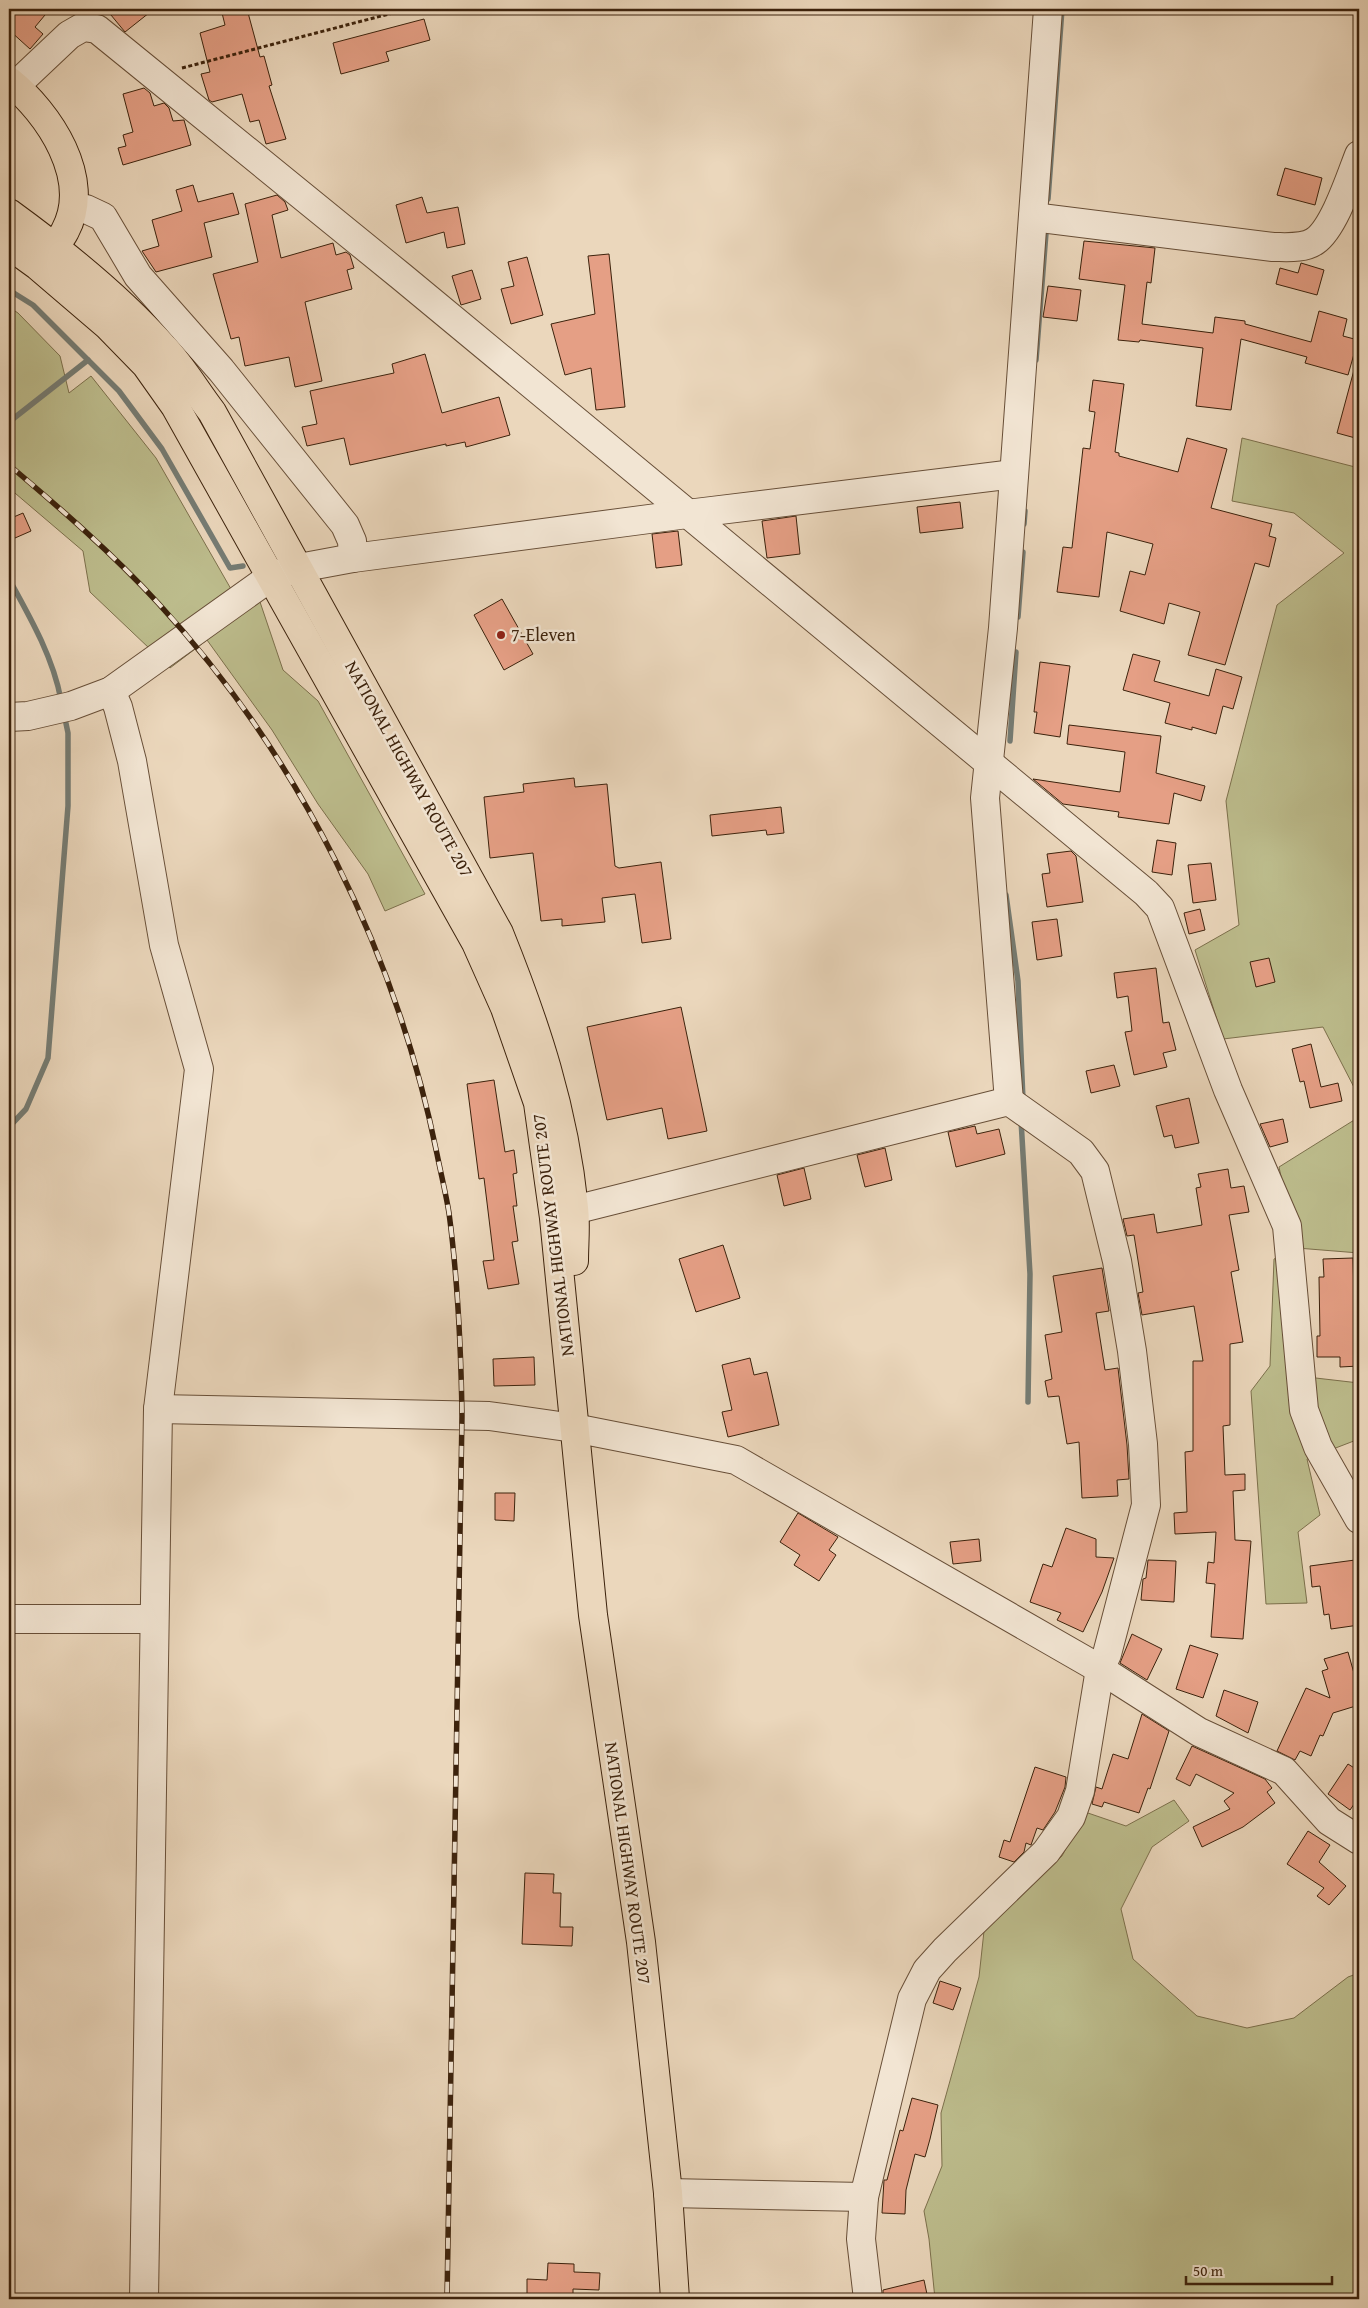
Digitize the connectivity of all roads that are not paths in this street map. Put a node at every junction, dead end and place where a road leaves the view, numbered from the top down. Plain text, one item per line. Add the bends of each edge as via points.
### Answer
1 (1048, 9) edge
2 (82, 15) edge
3 (12, 83) edge
4 (1359, 155) edge
5 (74, 207) junction
6 (9, 213) edge
7 (1033, 217) junction
8 (9, 245) edge
9 (46, 256) junction
10 (1014, 474) junction
11 (687, 514) junction
12 (353, 558) junction
13 (299, 568) junction
14 (272, 576) junction
15 (111, 691) junction
16 (9, 717) edge
17 (988, 763) junction
18 (1009, 1101) junction
19 (574, 1210) junction
20 (158, 1409) junction
21 (574, 1428) junction
22 (1359, 1519) edge
23 (9, 1619) edge
24 (153, 1620) junction
25 (1100, 1669) junction
26 (1359, 1840) edge
27 (668, 2192) junction
28 (864, 2197) junction
29 (144, 2299) edge
30 (675, 2299) edge
31 (868, 2299) edge

1 - 7 street
2 - 3 street via 69,35
2 - 11 street
3 - 5 main road via 51,127 72,170
4 - 7 street via 1328,230 1314,242 1294,247
5 - 9 main road via 65,232
5 - 12 street via 103,217 138,276 221,370 345,525 352,541
6 - 9 main road, NATIONAL HIGHWAY ROUTE 207
7 - 10 street
8 - 9 main road, NATIONAL HIGHWAY ROUTE 207
9 - 13 main road, NATIONAL HIGHWAY ROUTE 207 via 116,300 165,348 212,412
9 - 14 main road, NATIONAL HIGHWAY ROUTE 207 via 146,365 175,406
10 - 11 street
10 - 17 street via 1003,628
11 - 12 street
11 - 17 street
12 - 13 street
13 - 14 street
13 - 19 main road, NATIONAL HIGHWAY ROUTE 207 via 498,933 545,1056 564,1130
14 - 15 street
14 - 21 main road, NATIONAL HIGHWAY ROUTE 207 via 476,943 505,1008 538,1103 554,1218
15 - 16 street via 63,708
15 - 20 street via 132,761 164,945 199,1069
17 - 18 street via 985,798
17 - 22 street via 1160,908 1228,1090 1287,1226 1304,1410 1318,1447
18 - 19 street
18 - 25 street via 1081,1152 1095,1171 1117,1261 1132,1350 1146,1504 1107,1654
19 - 21 main road, NATIONAL HIGHWAY ROUTE 207
20 - 21 street via 489,1416
20 - 24 street
21 - 25 street via 736,1460
21 - 27 main road, NATIONAL HIGHWAY ROUTE 207 via 593,1615 641,1942
23 - 24 street
24 - 29 street
25 - 26 street via 1199,1732 1284,1771 1329,1820
25 - 28 street via 1080,1791 1072,1817 1046,1852 927,1970 912,1999
27 - 28 street
27 - 30 main road, NATIONAL HIGHWAY ROUTE 207
28 - 31 street via 861,2239

